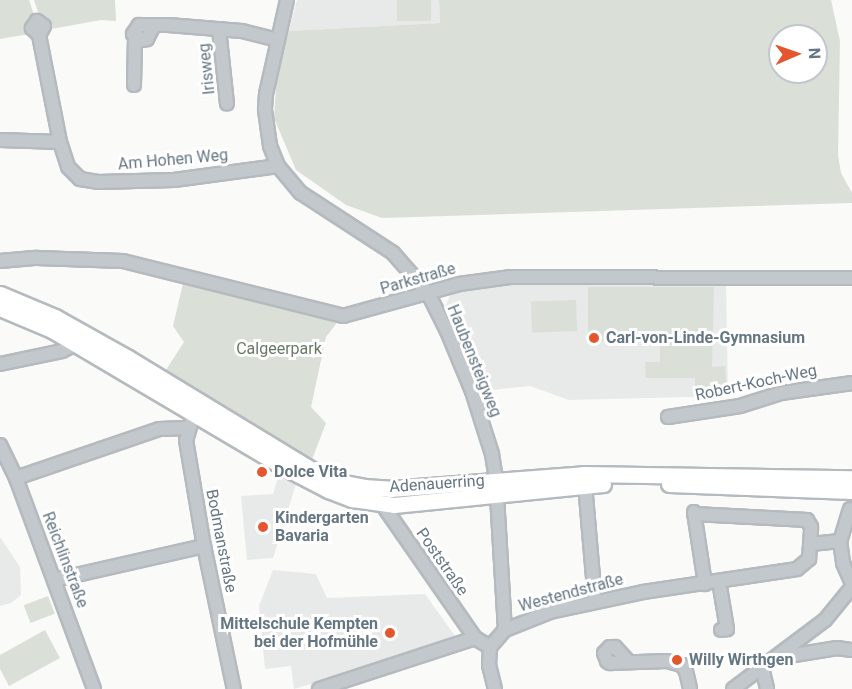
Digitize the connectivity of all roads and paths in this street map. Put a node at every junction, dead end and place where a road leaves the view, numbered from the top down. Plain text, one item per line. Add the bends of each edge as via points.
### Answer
1 (287, 0) edge
2 (219, 29) junction
3 (39, 35) dead end
4 (276, 40) junction
5 (134, 85) dead end
6 (227, 104) dead end
7 (0, 140) edge
8 (60, 142) junction
9 (278, 166) junction
10 (0, 261) edge
11 (852, 278) edge
12 (429, 293) junction
13 (0, 294) edge
14 (0, 308) edge
15 (52, 330) junction
16 (86, 344) junction
17 (42, 357) junction
18 (0, 364) edge
19 (852, 383) edge
20 (195, 406) junction
21 (668, 417) dead end
22 (187, 428) junction
23 (0, 445) edge
24 (16, 478) junction
25 (852, 478) edge
26 (585, 484) junction
27 (496, 486) junction
28 (852, 491) edge
29 (382, 504) junction
30 (850, 508) dead end
31 (840, 541) junction
32 (811, 544) junction
33 (204, 546) junction
34 (54, 580) junction
35 (719, 582) junction
36 (705, 584) junction
37 (852, 585) edge
38 (594, 600) junction
39 (506, 630) junction
40 (721, 630) dead end
41 (475, 638) junction
42 (490, 646) junction
43 (852, 650) edge
44 (775, 658) junction
45 (629, 662) dead end
46 (762, 667) junction
47 (351, 685) edge
48 (94, 689) edge
49 (234, 689) edge
50 (319, 689) edge
51 (495, 689) edge
52 (690, 689) edge
53 (733, 689) edge
54 (767, 689) edge

1 - 4 street, Haubensteigweg
2 - 4 street
2 - 5 street via 139,26 134,30
2 - 6 street, Irisweg
3 - 8 street, Am Hohen Weg
4 - 9 street, Haubensteigweg via 265,110 270,146
7 - 8 street
8 - 9 street, Am Hohen Weg via 68,166 87,181 174,180
9 - 12 street, Haubensteigweg via 301,193 393,253
10 - 12 street, Parkstraße via 123,261 343,316
11 - 12 street, Parkstraße via 547,275 459,284
12 - 27 street, Haubensteigweg via 472,391 492,454
13 - 16 main road, Adenauerring via 55,317
14 - 15 main road, Adenauerring
15 - 16 main road, Adenauerring
15 - 17 street via 51,347
16 - 17 street
16 - 20 main road, Adenauerring
17 - 18 street
19 - 21 street, Robert-Koch-Weg via 792,391 740,406
20 - 22 street, Bodmanstraße
20 - 27 main road, Adenauerring via 329,480 390,489
20 - 29 main road, Adenauerring via 320,486 352,499
22 - 24 street via 159,429
22 - 33 street, Bodmanstraße
23 - 24 street, Reichlinstraße
24 - 34 street, Reichlinstraße
25 - 27 main road, Adenauerring via 583,474
26 - 27 main road, Adenauerring
26 - 28 main road, Adenauerring
26 - 38 street
27 - 29 main road, Adenauerring
27 - 39 street, Haubensteigweg
29 - 41 street, Poststraße
30 - 31 street
31 - 32 street
31 - 37 street
32 - 35 street, Westendstraße via 809,559 798,569
32 - 36 street via 807,520 694,513
33 - 34 street
33 - 49 street, Bodmanstraße
34 - 48 street, Reichlinstraße
35 - 36 street, Westendstraße
35 - 40 street via 728,628
36 - 38 street, Westendstraße
37 - 44 street via 825,620
38 - 39 street, Westendstraße
39 - 42 street, Westendstraße
41 - 42 street
41 - 47 street
42 - 51 street via 489,665
43 - 44 street via 837,648
44 - 46 street
45 - 52 street via 667,661 682,665
46 - 53 street
46 - 54 street
47 - 50 street

